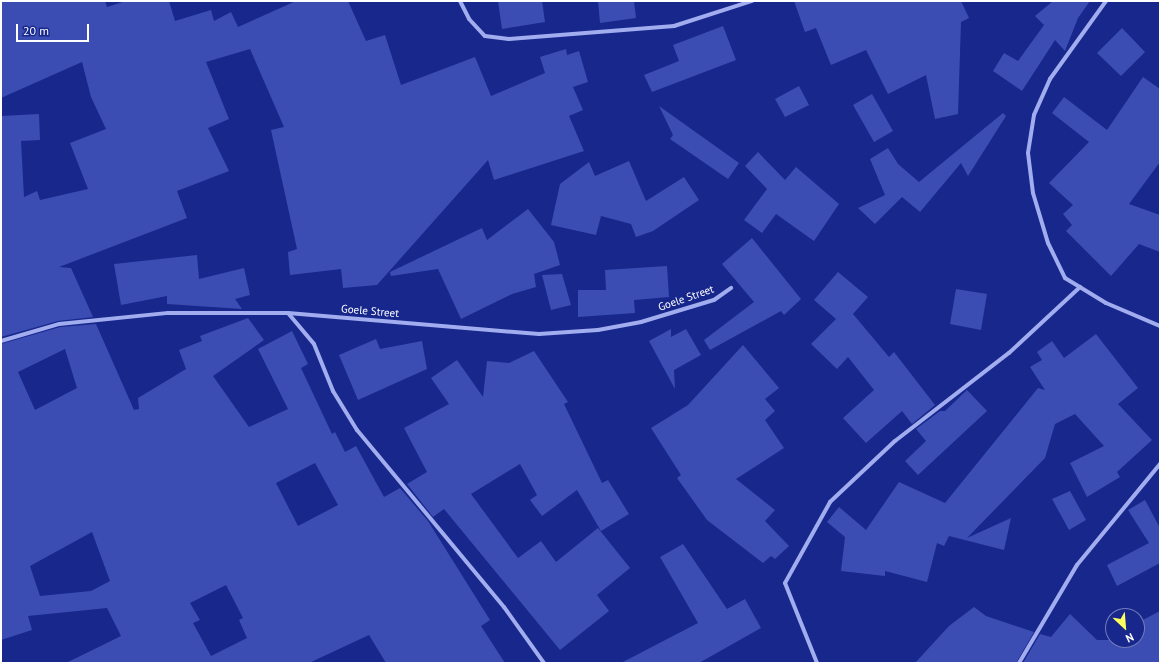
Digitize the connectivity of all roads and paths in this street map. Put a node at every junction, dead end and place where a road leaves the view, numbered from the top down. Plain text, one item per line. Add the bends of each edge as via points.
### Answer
1 (460, 1) edge
2 (752, 1) edge
3 (1106, 1) edge
4 (1080, 287) junction
5 (731, 288) dead end
6 (288, 313) junction
7 (1160, 326) edge
8 (1, 341) edge
9 (1160, 464) edge
10 (544, 663) edge
11 (817, 663) edge
12 (1019, 663) edge

1 - 2 street via 469,19 485,36 509,39 674,26
3 - 4 street via 1050,79 1034,115 1028,153 1033,193 1048,243 1065,278
4 - 7 street
4 - 11 street via 1009,353 895,441 830,502 785,582
5 - 6 street, Goele Street via 714,300 630,326 546,333
6 - 8 street, Goele Street via 168,313 75,322
6 - 10 street via 314,344 333,391 357,430 504,607
9 - 12 street via 1077,565

